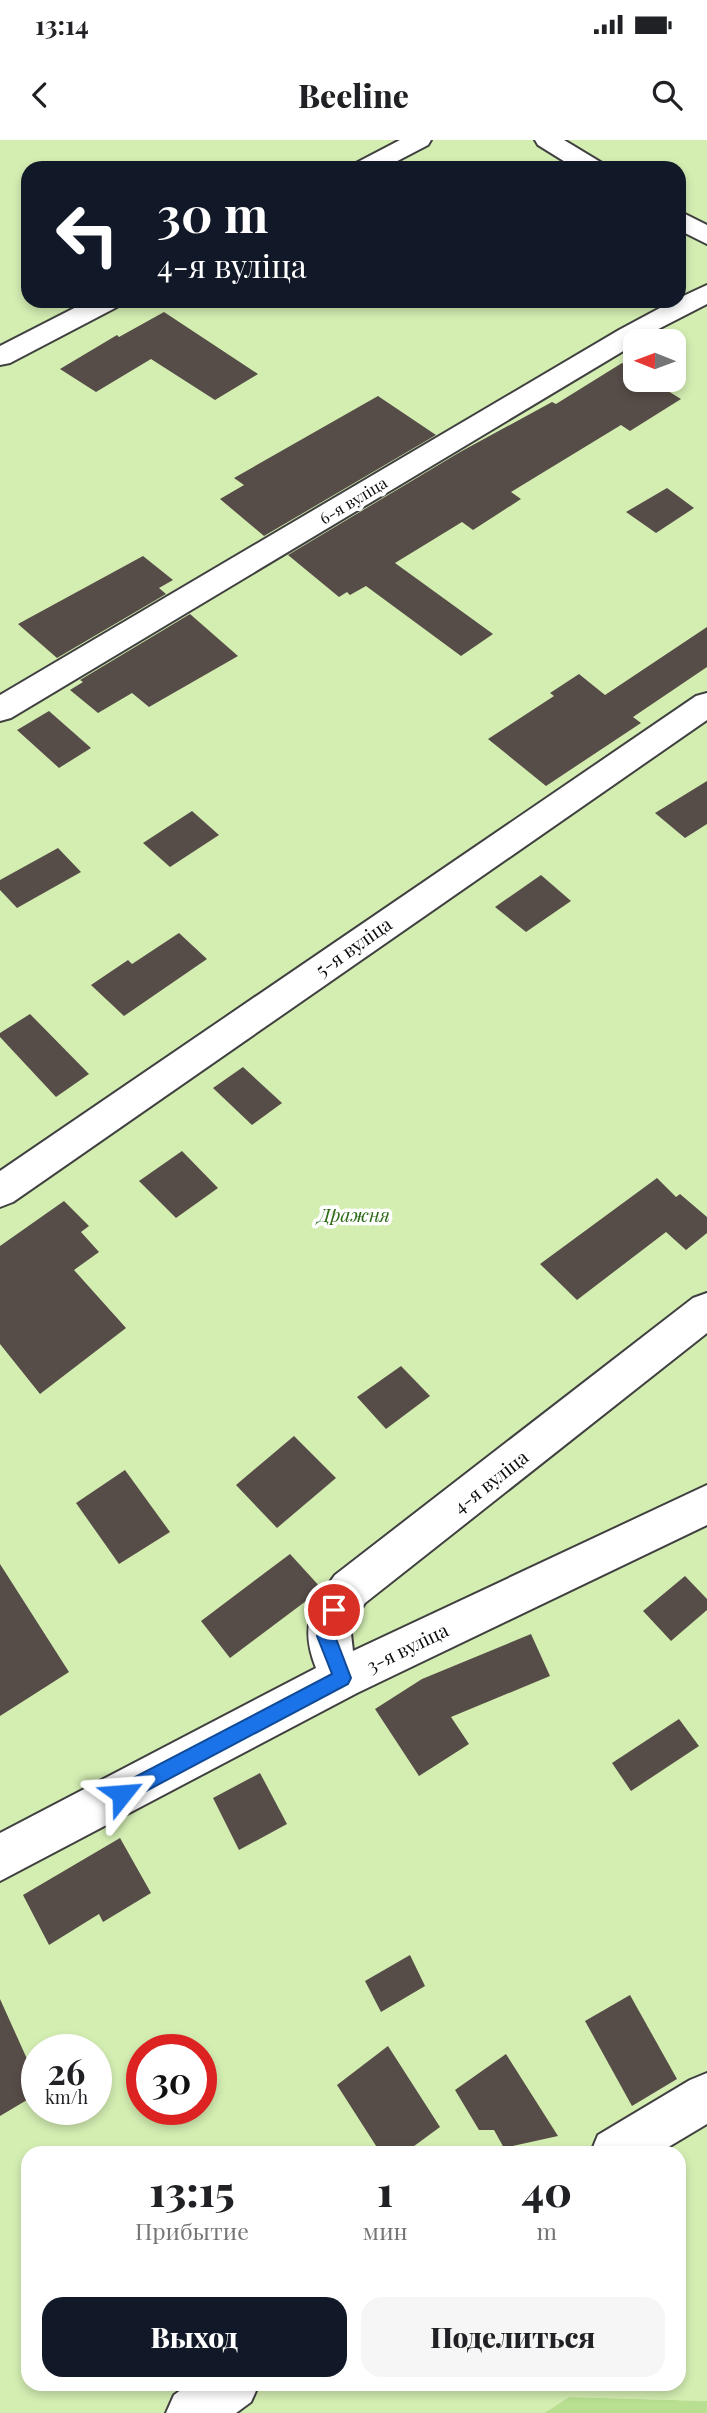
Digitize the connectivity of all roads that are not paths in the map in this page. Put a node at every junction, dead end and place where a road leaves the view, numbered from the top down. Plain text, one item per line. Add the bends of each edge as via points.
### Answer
1 (419, 140) edge
2 (547, 140) edge
3 (378, 161) edge
4 (582, 161) edge
5 (686, 223) edge
6 (707, 236) edge
7 (707, 293) edge
8 (686, 305) edge
9 (94, 308) edge
10 (680, 308) edge
11 (0, 357) edge
12 (707, 704) edge
13 (0, 710) edge
14 (0, 1191) edge
15 (707, 1310) edge
16 (707, 1504) edge
17 (342, 1678) junction
18 (0, 1858) edge
19 (707, 2097) edge
20 (625, 2146) edge
21 (223, 2391) edge
22 (192, 2413) edge

1 - 3 street
2 - 4 street
5 - 6 street
7 - 8 street, 6-я вуліца
9 - 11 street
10 - 13 street, 6-я вуліца
12 - 14 street, 5-я вуліца
15 - 17 street, 4-я вуліца via 349,1589 334,1610 326,1636
16 - 17 street, 3-я вуліца
17 - 18 street, 3-я вуліца
19 - 20 street
21 - 22 street

